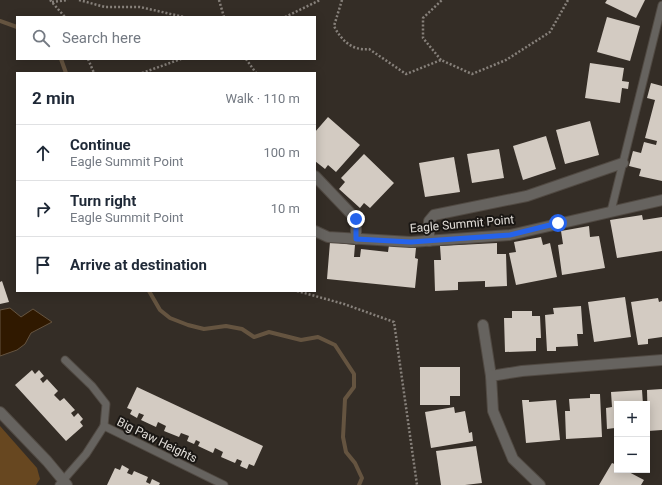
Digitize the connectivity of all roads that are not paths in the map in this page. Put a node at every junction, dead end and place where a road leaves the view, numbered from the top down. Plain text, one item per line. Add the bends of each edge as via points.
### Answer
1 (662, 6) edge
2 (623, 163) junction
3 (316, 177) edge
4 (662, 200) edge
5 (611, 211) junction
6 (316, 231) edge
7 (356, 239) junction
8 (429, 241) junction
9 (483, 325) dead end
10 (65, 360) dead end
11 (662, 360) edge
12 (491, 376) junction
13 (0, 412) edge
14 (104, 426) junction
15 (63, 484) edge
16 (224, 485) edge
17 (540, 485) edge

1 - 2 lane
2 - 5 lane
2 - 8 street via 528,196 434,215 429,221
3 - 7 street via 356,219
4 - 5 street, Eagle Summit Point
5 - 8 street, Eagle Summit Point via 510,235
6 - 7 street, Eagle Summit Point via 328,237
7 - 8 street, Eagle Summit Point
9 - 12 street
10 - 14 lane via 92,386 106,404
11 - 12 street via 522,371
12 - 17 street via 493,411 513,459
13 - 15 street via 48,461
14 - 15 lane, Big Paw Heights
14 - 16 lane, Big Paw Heights

